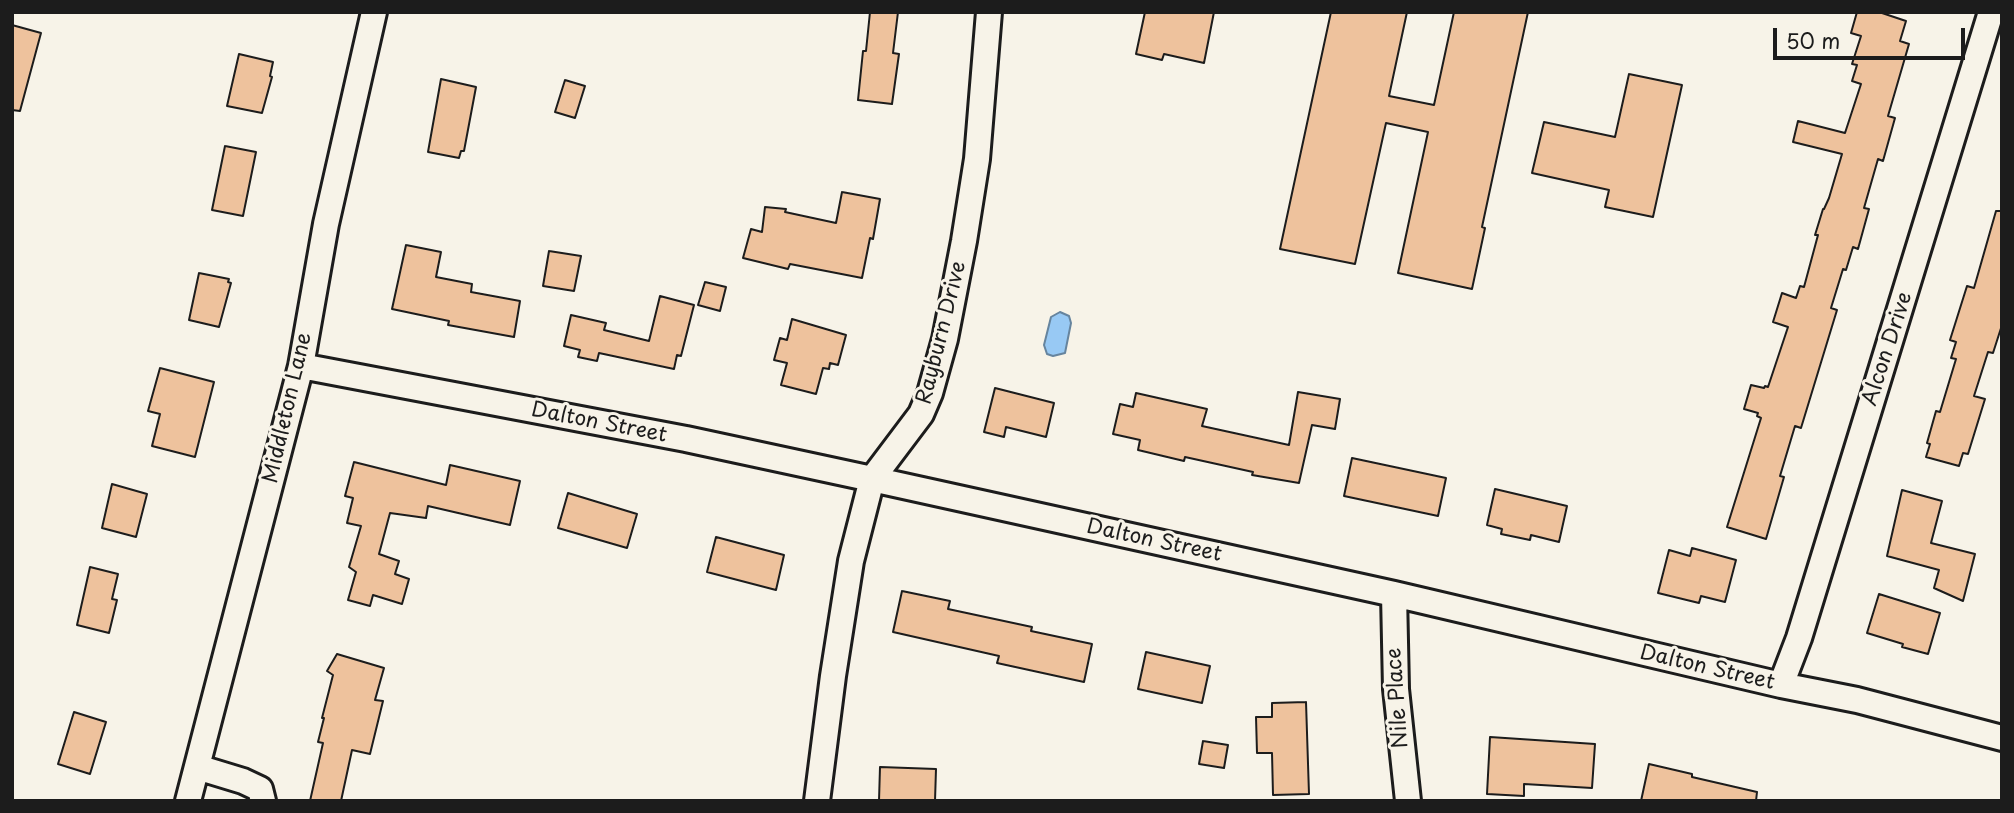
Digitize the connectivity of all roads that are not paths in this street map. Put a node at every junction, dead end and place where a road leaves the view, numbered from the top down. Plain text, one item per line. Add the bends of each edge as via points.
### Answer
1 (374, 12) edge
2 (989, 12) edge
3 (1992, 12) edge
4 (301, 366) junction
5 (872, 479) junction
6 (1394, 594) junction
7 (1781, 685) junction
8 (2002, 738) edge
9 (197, 767) junction
10 (188, 801) edge
11 (263, 801) edge
12 (817, 801) edge
13 (1408, 801) edge

1 - 4 street, Middleton Lane via 326,224
2 - 5 street, Rayburn Drive via 977,159 945,339 921,414
3 - 7 street, Alcon Drive
4 - 5 street, Dalton Street
4 - 9 street, Middleton Lane
5 - 6 street, Dalton Street
5 - 12 street, Rayburn Drive via 851,561
6 - 7 street, Dalton Street
6 - 13 street, Nile Place via 1396,689
7 - 8 street, Dalton Street
9 - 10 street, Middleton Lane
9 - 11 street via 260,789

